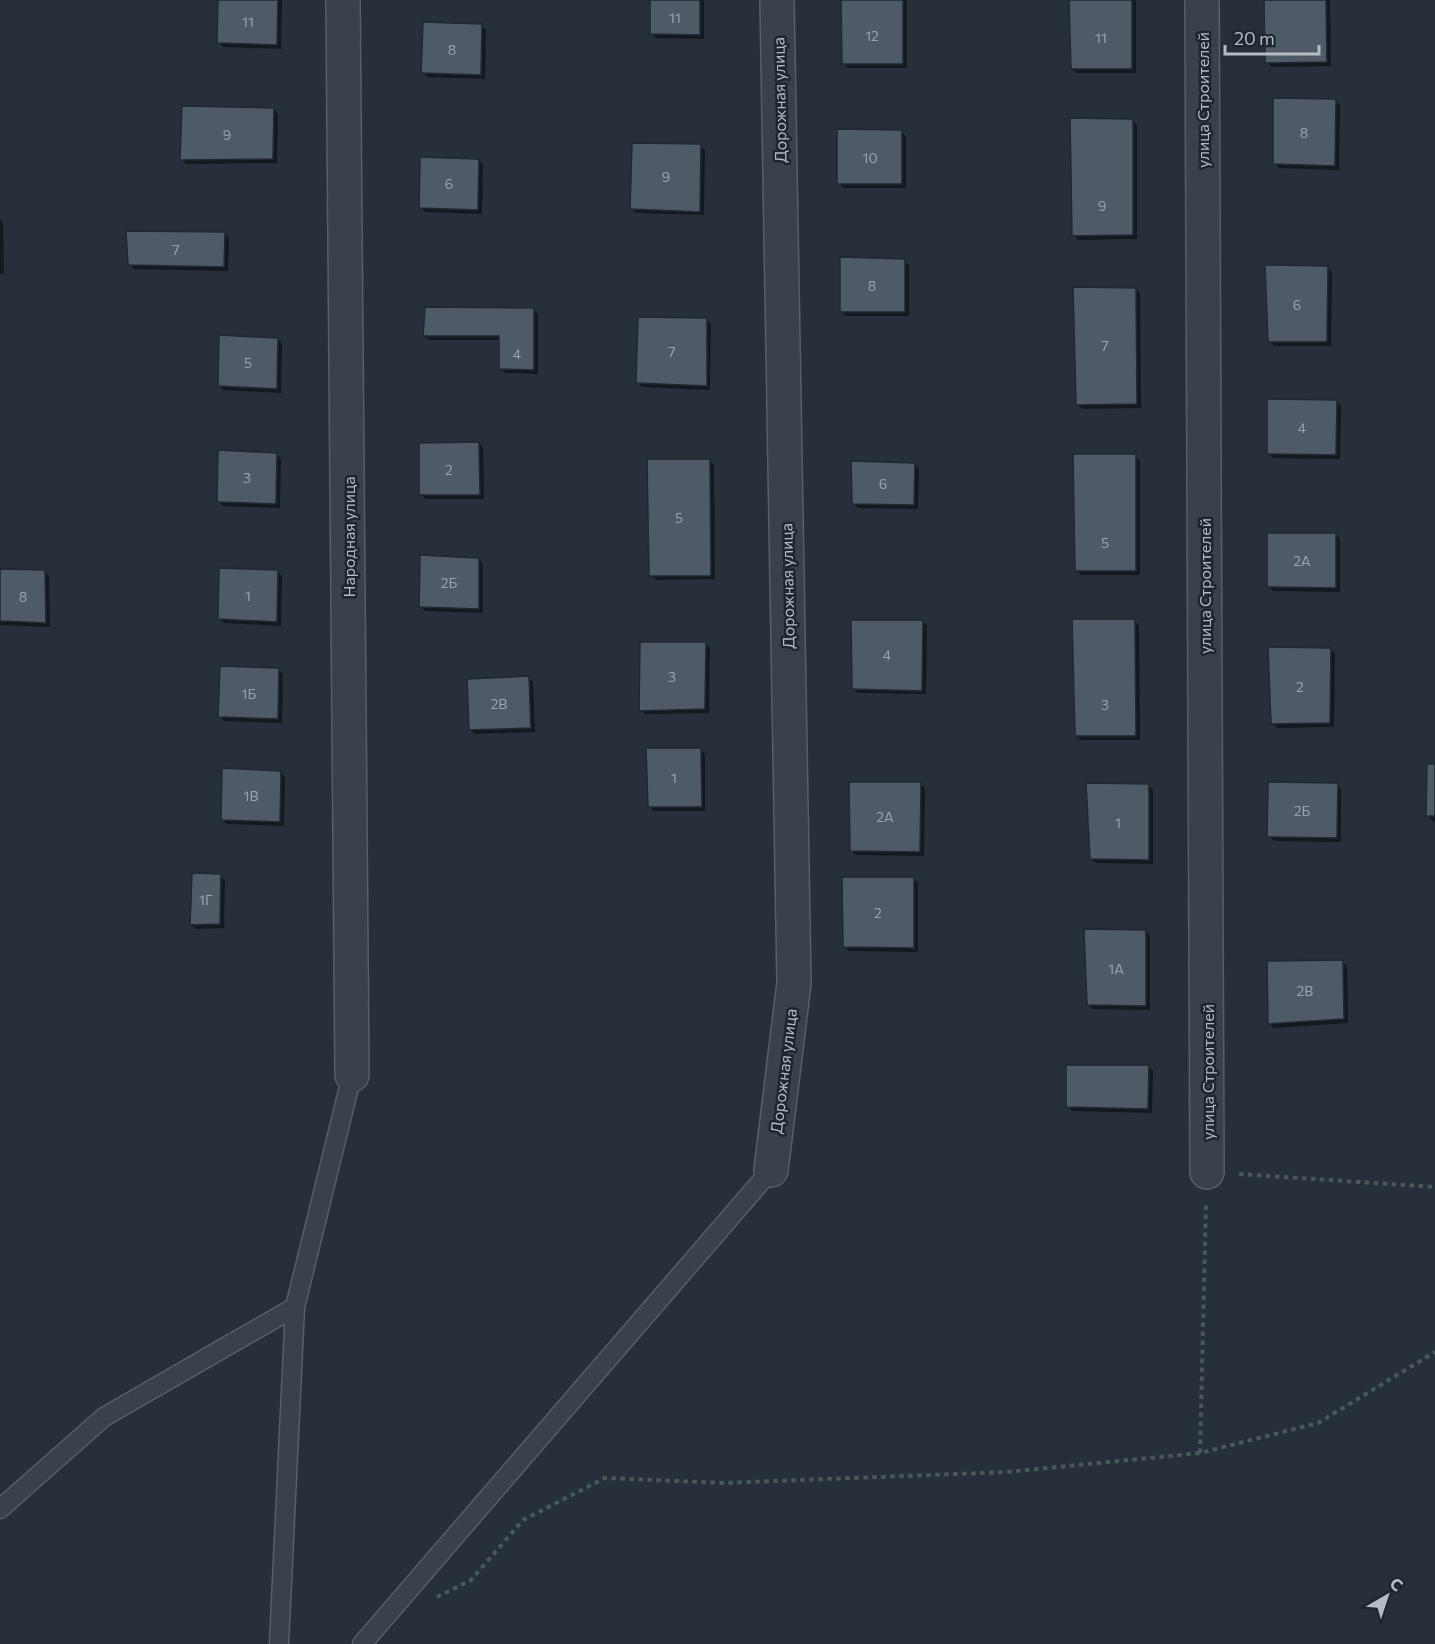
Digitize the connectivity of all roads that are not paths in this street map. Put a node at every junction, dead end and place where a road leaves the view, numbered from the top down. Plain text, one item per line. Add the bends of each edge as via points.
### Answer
1 (343, 0) edge
2 (777, 0) edge
3 (1202, 0) edge
4 (352, 1075) joint
5 (771, 1170) joint
6 (1207, 1172) road end
7 (295, 1307) junction
8 (0, 1509) edge
9 (279, 1644) edge
10 (362, 1644) edge

1 - 4 street, Народная улица
2 - 5 street, Дорожная улица via 794,983
3 - 6 street, улица Строителей
4 - 7 lane
5 - 10 lane
7 - 8 lane via 104,1417
7 - 9 lane

